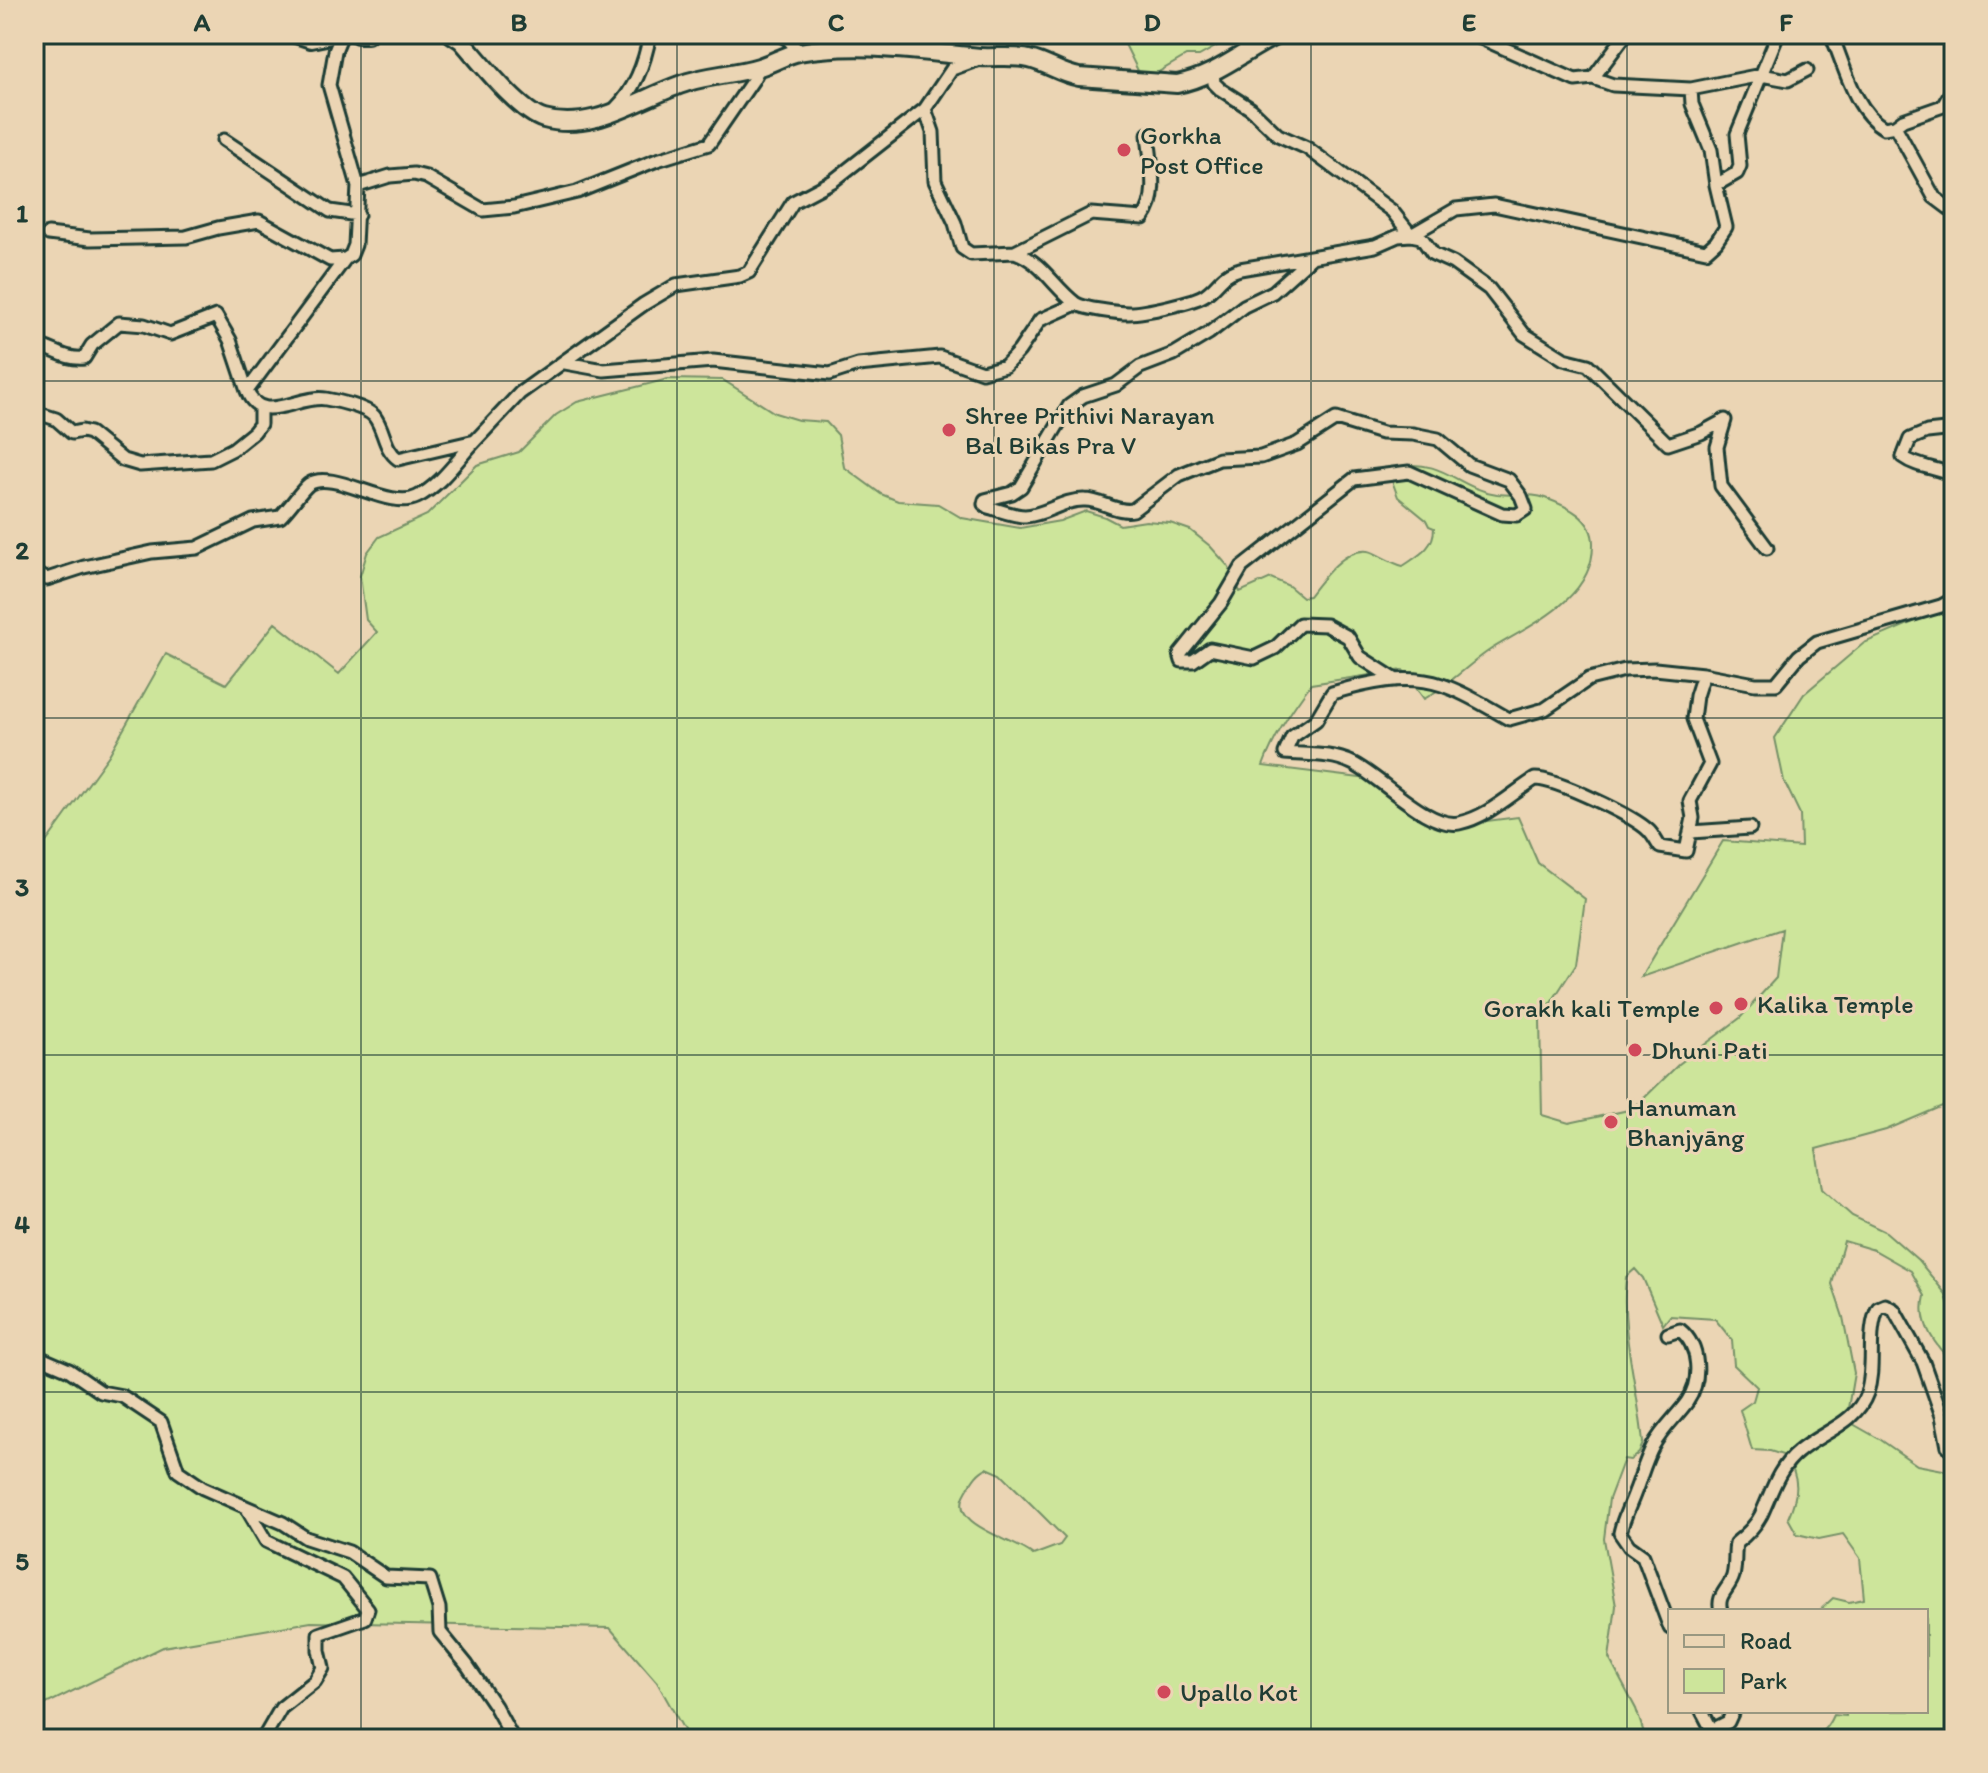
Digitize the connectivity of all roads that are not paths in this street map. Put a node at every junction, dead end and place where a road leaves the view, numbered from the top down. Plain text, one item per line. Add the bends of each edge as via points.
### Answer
1 (296, 34) edge
2 (339, 34) edge
3 (358, 34) edge
4 (367, 34) edge
5 (452, 34) edge
6 (650, 34) edge
7 (779, 34) edge
8 (1279, 34) edge
9 (1472, 34) edge
10 (1626, 34) edge
11 (1778, 34) edge
12 (1831, 34) edge
13 (799, 52) junction
14 (982, 57) junction
15 (759, 68) junction
16 (1807, 70) dead end
17 (1213, 72) junction
18 (1761, 75) junction
19 (1593, 78) junction
20 (1954, 87) edge
21 (1691, 89) junction
22 (925, 109) junction
23 (613, 112) junction
24 (1895, 126) junction
25 (1148, 134) dead end
26 (224, 140) dead end
27 (1716, 185) junction
28 (358, 186) junction
29 (1954, 212) edge
30 (358, 215) junction
31 (48, 234) dead end
32 (1411, 235) junction
33 (1015, 252) junction
34 (1311, 258) junction
35 (345, 259) junction
36 (1076, 304) junction
37 (34, 344) edge
38 (565, 363) junction
39 (247, 391) junction
40 (260, 408) junction
41 (34, 412) edge
42 (1954, 429) edge
43 (475, 441) junction
44 (1954, 476) edge
45 (1767, 548) dead end
46 (34, 574) edge
47 (1954, 599) edge
48 (1703, 674) junction
49 (1396, 680) junction
50 (1750, 828) dead end
51 (1691, 832) junction
52 (1668, 1334) dead end
53 (34, 1355) edge
54 (1954, 1451) edge
55 (246, 1507) junction
56 (1720, 1609) edge
57 (1668, 1623) edge
58 (1703, 1713) edge
59 (1732, 1713) edge
60 (1719, 1734) edge
61 (263, 1739) edge
62 (513, 1739) edge

1 - 2 street via 311,39
2 - 28 street via 329,85
3 - 4 street
5 - 23 street via 515,99 541,118 581,121
6 - 23 street via 629,95
7 - 13 street
8 - 17 street
9 - 19 street via 1575,80
10 - 19 street
11 - 18 street
12 - 24 street via 1874,123
13 - 14 street via 911,48
13 - 15 street
14 - 17 street via 1026,58 1066,75 1092,79 1177,84
14 - 22 street via 952,69
15 - 23 street via 688,82
15 - 28 street via 709,144 577,192 483,210 414,174
16 - 18 street via 1788,80
17 - 32 street via 1220,89 1392,211
18 - 21 street
18 - 27 street via 1737,134 1740,166
19 - 21 street via 1613,85
20 - 24 street via 1943,106
21 - 27 street
22 - 33 street via 933,132 935,181 962,248 971,254
22 - 38 street via 833,181 793,202 749,272 676,285
24 - 29 street via 1934,197
25 - 33 street via 1153,193 1143,218 1091,214
26 - 30 street via 330,211
27 - 32 street via 1726,227 1706,251 1494,205 1456,209
28 - 30 street
30 - 35 street via 355,245
31 - 35 street via 90,239 186,237 259,221 330,260
32 - 34 street
32 - 45 street via 1421,237 1433,254 1489,289 1524,334 1564,359 1588,365 1668,444 1725,420 1717,447 1721,486
33 - 36 street via 1038,266
34 - 36 street via 1227,272 1207,294 1191,302 1130,313
34 - 49 street via 1273,292 1209,333 1069,406 1021,487 984,504 1023,516 1070,500 1133,510 1179,475 1219,459 1261,457 1297,444 1336,419 1382,433 1438,439 1469,465 1509,480 1526,509 1517,515 1502,514 1409,472 1354,479 1242,567 1180,654 1182,661 1193,661 1210,649 1254,658 1275,648 1300,624 1326,625 1348,637 1360,657
35 - 39 street
36 - 38 street via 1040,320 1005,366 982,372 940,357 858,365 830,374 713,361 604,370
37 - 39 street via 84,358 119,323 170,334 216,316
38 - 43 street via 520,393
39 - 40 street
40 - 41 street via 254,432 211,460 140,465 123,460 90,433 72,433 56,419
40 - 43 street via 323,398 363,410 373,415 398,459
42 - 44 street via 1910,439 1903,457
43 - 46 street via 416,498 400,501 322,480 308,485 280,517 253,521 197,548 152,552 47,579
47 - 48 street via 1817,642 1776,684
48 - 49 street via 1625,670 1589,679 1545,709 1509,719 1439,684
48 - 51 street via 1693,719 1710,764 1690,801
49 - 51 street via 1332,693 1316,720 1292,737 1285,753 1352,763 1435,820 1456,824 1477,817 1535,779 1544,779 1618,812 1650,832 1660,847 1686,851
50 - 51 street
52 - 57 street via 1680,1330 1691,1339 1695,1381 1687,1402 1653,1446 1620,1533 1643,1556
53 - 55 street via 101,1392 122,1396 161,1422 178,1471
54 - 56 street via 1948,1447 1923,1362 1894,1310 1878,1308 1873,1364 1860,1409 1796,1453 1780,1474 1760,1516 1736,1543 1733,1575 1721,1595
55 - 61 street via 266,1541 343,1578 368,1609 365,1618 319,1634 323,1668 281,1708
55 - 62 street via 306,1538 349,1552 386,1577 430,1579 440,1632
58 - 60 street via 1710,1729
59 - 60 street

